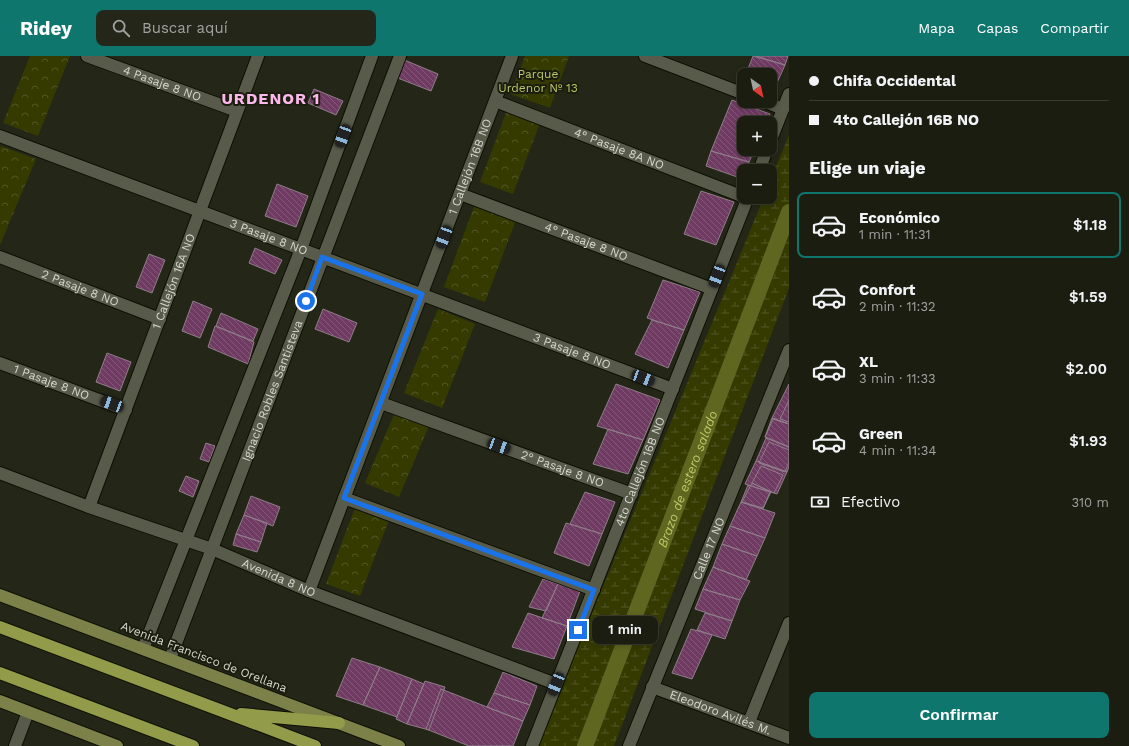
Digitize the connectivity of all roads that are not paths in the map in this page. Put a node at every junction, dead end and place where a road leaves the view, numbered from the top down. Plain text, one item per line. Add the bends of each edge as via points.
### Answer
1 (87, 56) edge
2 (258, 56) edge
3 (372, 56) edge
4 (400, 56) edge
5 (512, 56) edge
6 (645, 56) edge
7 (737, 91) edge
8 (789, 94) edge
9 (495, 101) junction
10 (777, 107) edge
11 (783, 109) junction
12 (238, 111) junction
13 (777, 124) edge
14 (0, 136) edge
15 (460, 194) junction
16 (737, 194) edge
17 (743, 204) edge
18 (200, 211) junction
19 (301, 249) junction
20 (0, 257) edge
21 (322, 257) junction
22 (712, 289) junction
23 (422, 294) junction
24 (160, 319) junction
25 (789, 350) edge
26 (0, 363) edge
27 (786, 365) edge
28 (673, 389) junction
29 (381, 403) junction
30 (126, 410) junction
31 (0, 473) edge
32 (632, 494) junction
33 (344, 498) junction
34 (89, 507) junction
35 (185, 540) junction
36 (212, 549) junction
37 (594, 590) junction
38 (309, 591) junction
39 (0, 595) edge
40 (789, 623) edge
41 (0, 627) edge
42 (143, 649) junction
43 (170, 659) junction
44 (0, 673) edge
45 (556, 684) junction
46 (652, 687) junction
47 (0, 702) edge
48 (28, 712) junction
49 (225, 712) junction
50 (749, 722) junction
51 (339, 723) junction
52 (789, 738) edge
53 (15, 746) edge
54 (117, 746) edge
55 (193, 746) edge
56 (315, 746) edge
57 (399, 746) edge
58 (532, 746) edge
59 (629, 746) edge

1 - 12 street, 4 Pasaje 8 NO
2 - 12 street, 1 Callejón 16A NO
3 - 19 street, Ignacio Robles Santisteva
4 - 21 street, Ignacio Robles Santisteva
5 - 9 street, 1 Callejón 16B NO
6 - 7 street
8 - 11 street
9 - 15 street, 1 Callejón 16B NO
9 - 16 street, 4° Pasaje 8A NO
10 - 11 street
11 - 13 street
12 - 18 street, 1 Callejón 16A NO
14 - 18 street, 3 Pasaje 8 NO
15 - 22 street, 4° Pasaje 8 NO
15 - 23 street, 1 Callejón 16B NO
17 - 22 street, 4to Callejón 16B NO
18 - 19 street, 3 Pasaje 8 NO
18 - 24 street, 1 Callejón 16A NO
19 - 21 street, 3 Pasaje 8 NO
19 - 35 street, Ignacio Robles Santisteva
20 - 24 street, 2 Pasaje 8 NO
21 - 23 street, 3 Pasaje 8 NO
21 - 36 street, Ignacio Robles Santisteva
22 - 28 street, 4to Callejón 16B NO
23 - 28 street, 3 Pasaje 8 NO
23 - 29 street, 1 Callejón 16B NO
24 - 30 street, 1 Callejón 16A NO
25 - 27 street, Calle 17 NO
26 - 30 street, 1 Pasaje 8 NO
27 - 46 street, Calle 17 NO
28 - 32 street, 4to Callejón 16B NO
29 - 32 street, 2° Pasaje 8 NO
29 - 33 street, 1 Callejón 16B NO
30 - 34 street, 1 Callejón 16A NO
31 - 34 street, Avenida 8 NO
32 - 37 street, 4to Callejón 16B NO
33 - 37 street
33 - 38 street, 1 Callejón 16B NO
34 - 35 street, Avenida 8 NO
35 - 36 street, Avenida 8 NO
35 - 42 street, Ignacio Robles Santisteva
36 - 38 street, Avenida 8 NO
36 - 43 street, Ignacio Robles Santisteva
37 - 45 street, 4to Callejón 16B NO
38 - 45 street, Avenida 8 NO
39 - 42 main road, Avenida Francisco de Orellana
40 - 50 street
41 - 49 highway
42 - 43 main road, Avenida Francisco de Orellana
43 - 51 main road, Avenida Francisco de Orellana
44 - 55 highway
45 - 58 street, 4to Callejón 16B NO
46 - 50 street, Eleodoro Avilés M.
46 - 59 street, Calle 17 NO
47 - 48 main road
48 - 53 street
48 - 54 main road
49 - 51 highway
49 - 56 highway
50 - 52 street, Eleodoro Avilés M.
51 - 57 main road, Avenida Francisco de Orellana

